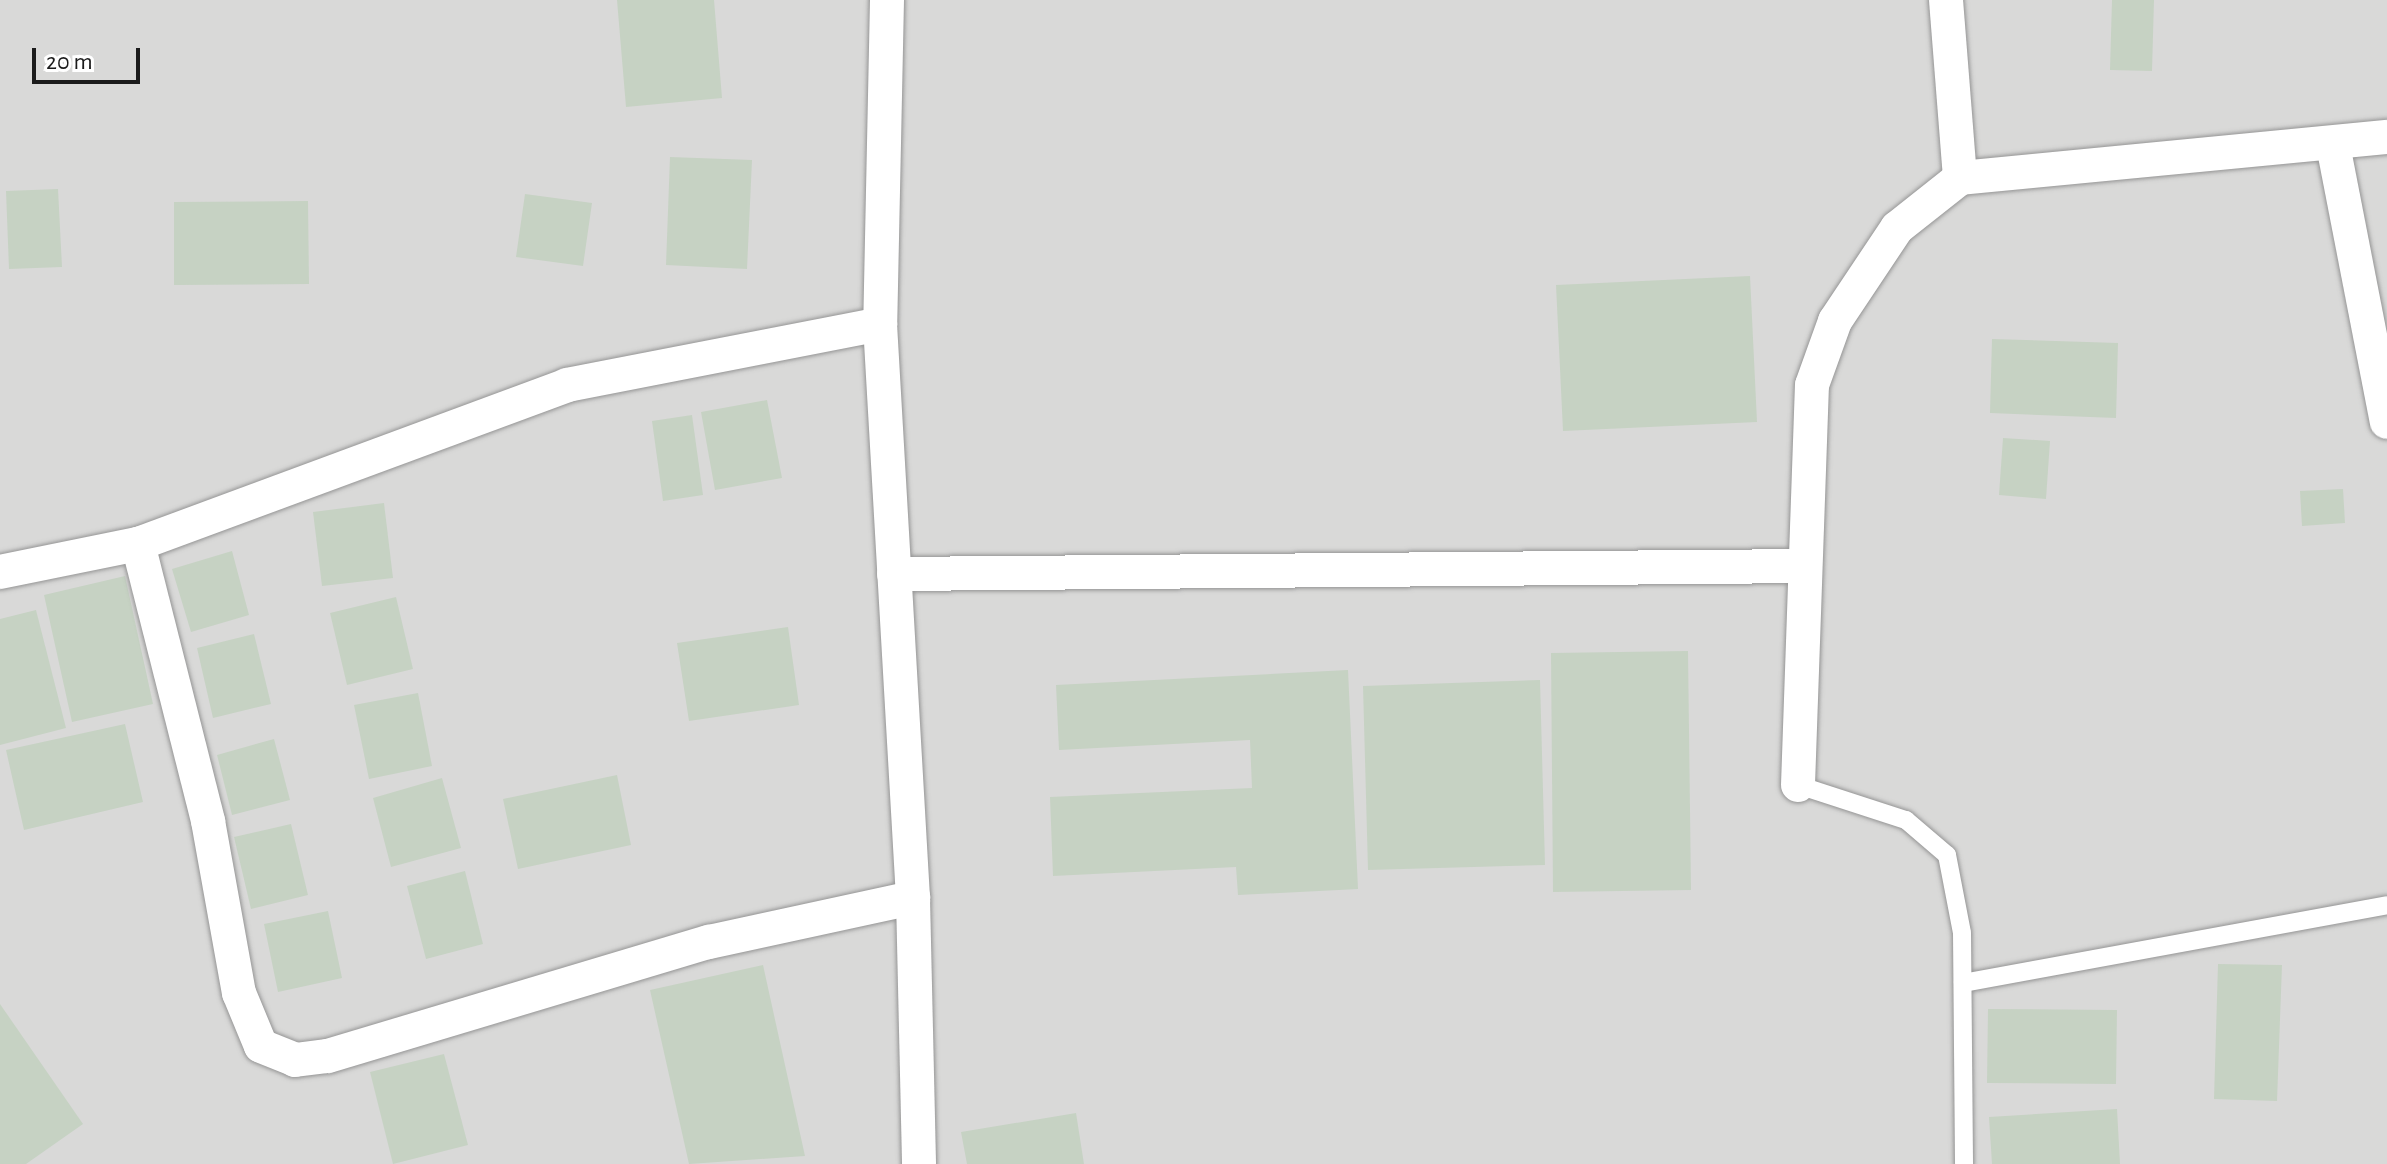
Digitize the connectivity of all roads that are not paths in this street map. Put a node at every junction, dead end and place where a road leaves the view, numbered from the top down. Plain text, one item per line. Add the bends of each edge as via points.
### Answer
1 (887, 0) edge
2 (1946, 0) edge
3 (2387, 137) edge
4 (2333, 145) junction
5 (1960, 178) junction
6 (880, 324) junction
7 (2387, 422) edge
8 (138, 544) junction
9 (1803, 566) junction
10 (0, 572) edge
11 (894, 574) junction
12 (1798, 785) joint
13 (913, 898) junction
14 (2387, 905) edge
15 (1963, 983) junction
16 (919, 1164) edge
17 (1964, 1164) edge

1 - 6 street
2 - 5 street
3 - 4 street
4 - 5 street
4 - 7 street
5 - 9 street via 1897,228 1835,321 1812,385
6 - 8 street via 567,385
6 - 11 street
8 - 10 street
8 - 13 street via 208,821 239,993 261,1046 295,1060 328,1056 709,942
9 - 11 street
9 - 12 street
11 - 13 street
12 - 15 lane via 1906,820 1947,855
13 - 16 street
14 - 15 lane
15 - 17 lane

